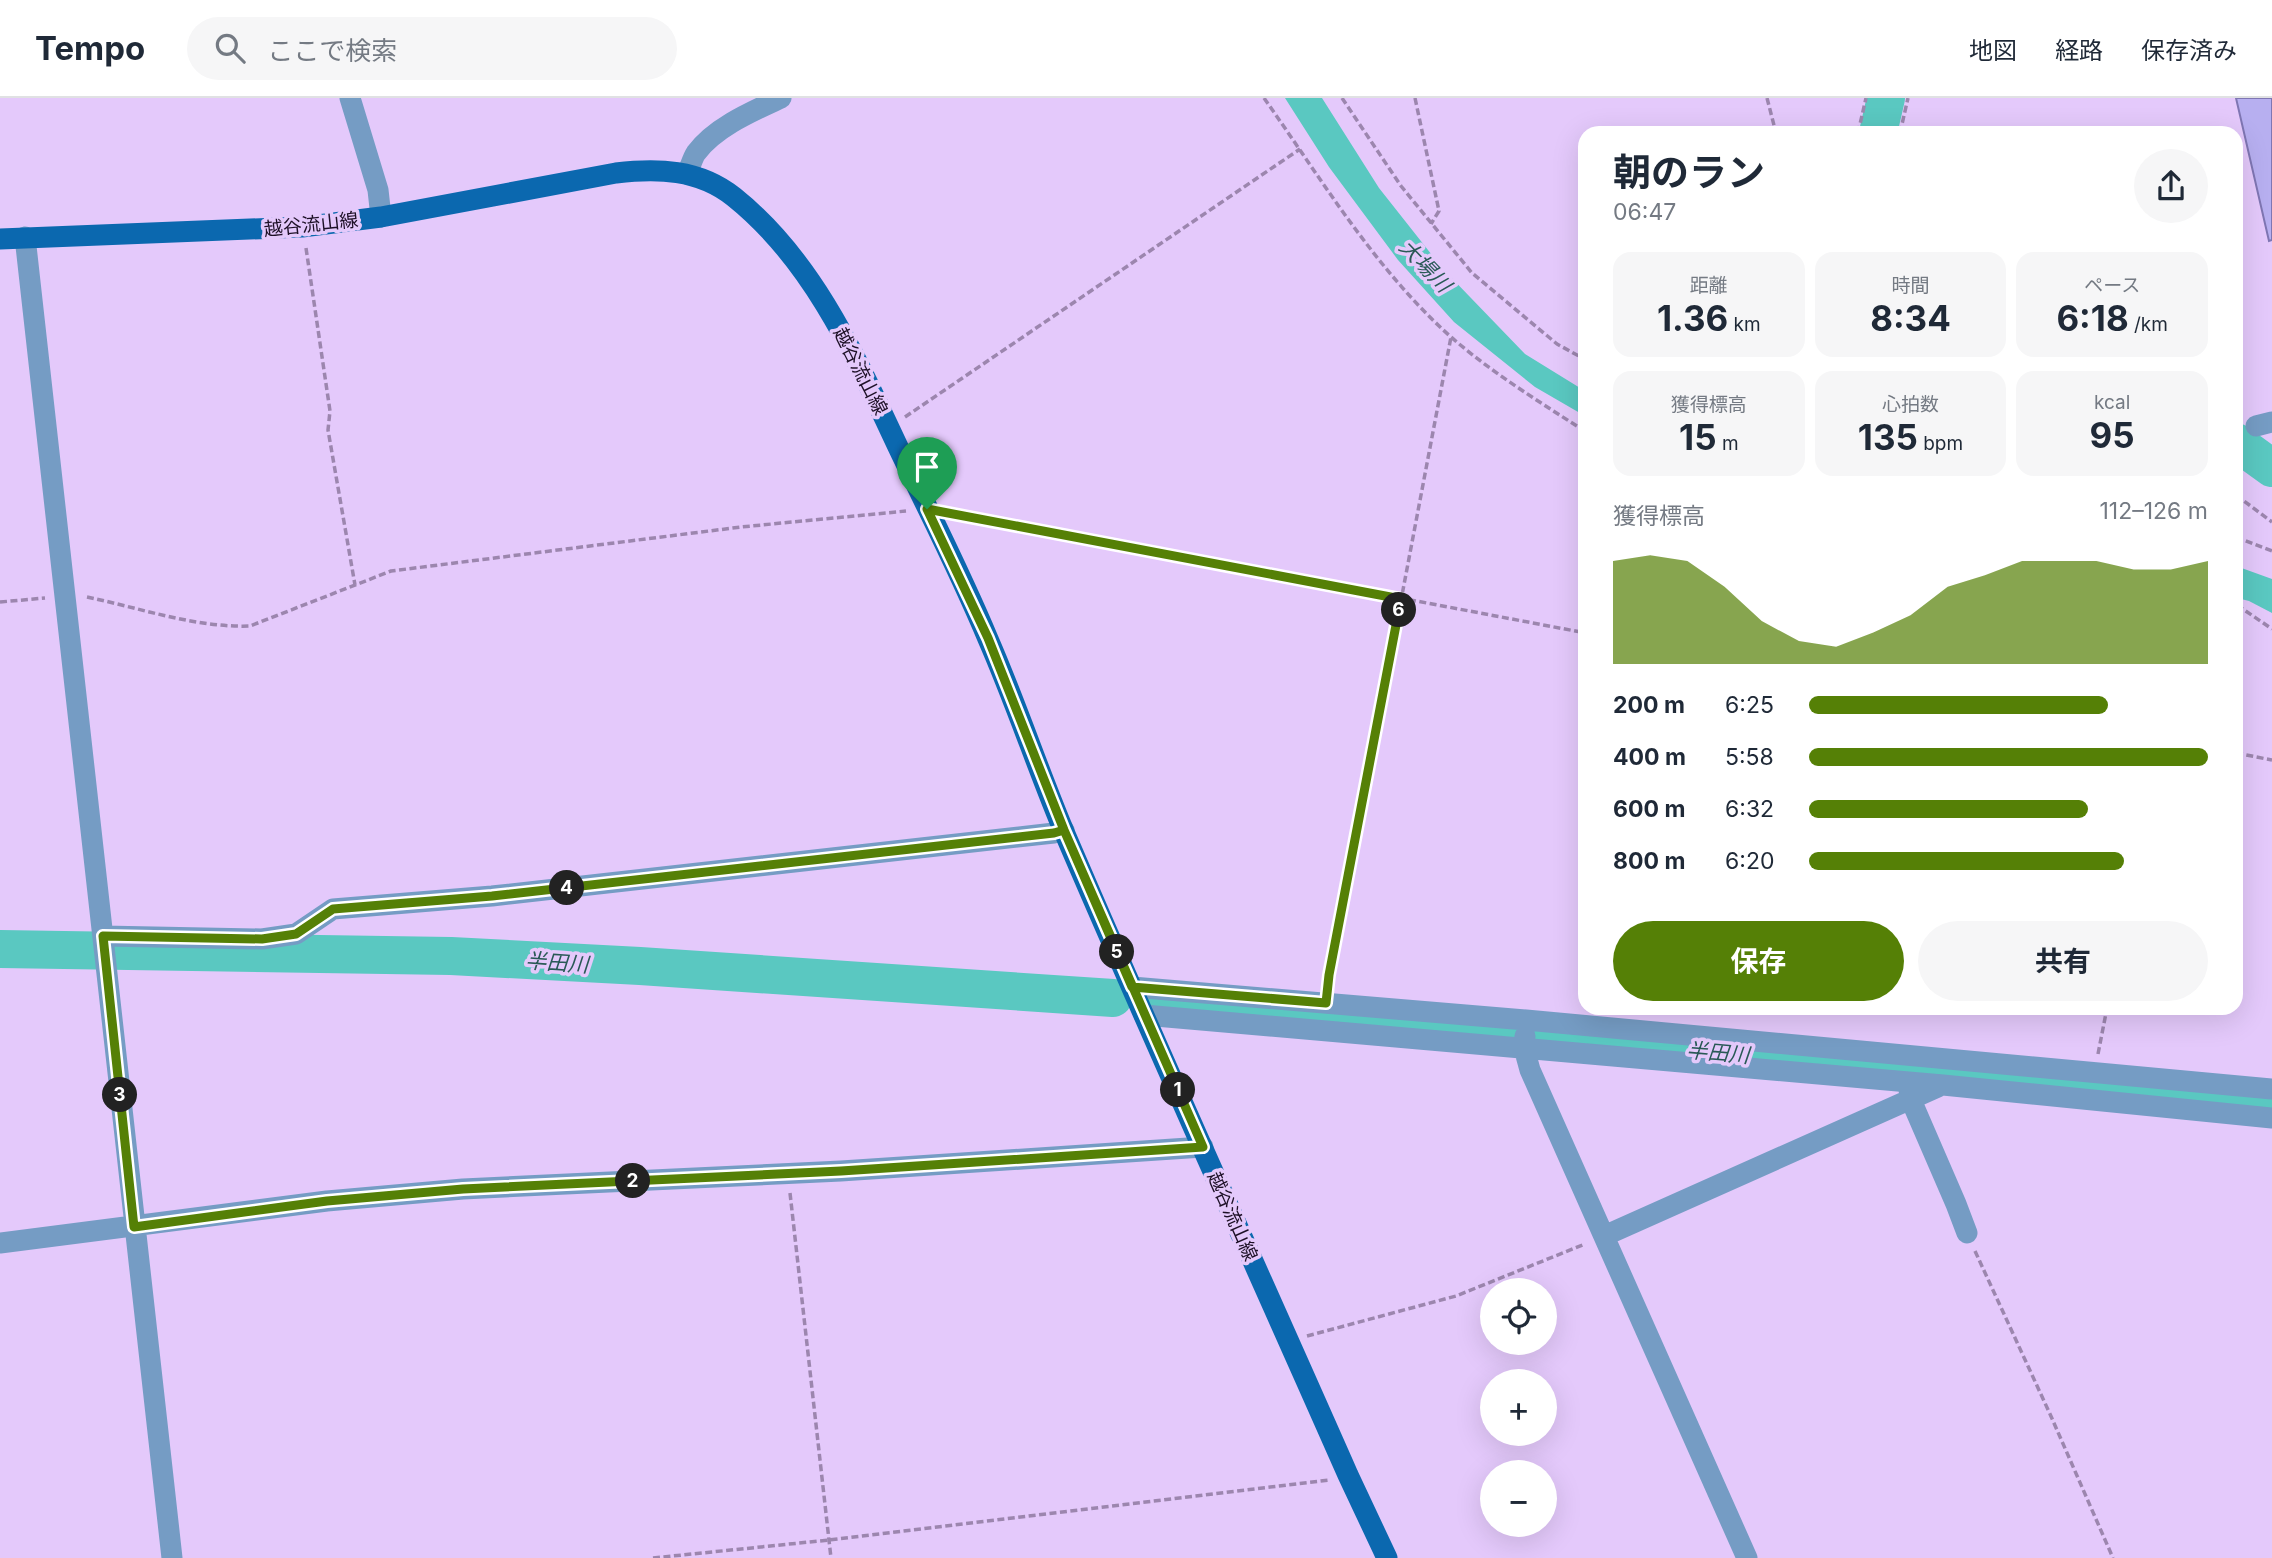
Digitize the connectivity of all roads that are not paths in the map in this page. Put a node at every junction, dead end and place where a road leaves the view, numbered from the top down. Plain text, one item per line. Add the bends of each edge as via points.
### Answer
1 (350, 98) edge
2 (781, 98) edge
3 (687, 174) junction
4 (381, 217) junction
5 (25, 237) junction
6 (0, 239) edge
7 (1064, 830) junction
8 (104, 945) junction
9 (1132, 987) junction
10 (1144, 1015) junction
11 (1525, 1034) junction
12 (1902, 1077) junction
13 (2272, 1089) edge
14 (2272, 1118) edge
15 (1203, 1147) junction
16 (134, 1227) junction
17 (1967, 1233) road end
18 (1604, 1236) junction
19 (0, 1243) edge
20 (172, 1558) edge
21 (1387, 1558) edge
22 (1747, 1558) edge

1 - 4 street
2 - 3 street via 716,134 696,154
3 - 4 main road, 越谷流山線 via 616,173
3 - 7 main road, 越谷流山線 via 733,196 784,248 834,318 988,638
4 - 5 main road, 越谷流山線 via 302,227
5 - 6 main road, 越谷流山線
5 - 8 street
7 - 8 street via 492,896 333,909 296,934 281,937
7 - 9 main road, 越谷流山線
8 - 16 street
9 - 10 main road, 越谷流山線
9 - 11 street via 1326,1003
10 - 11 street
10 - 15 main road, 越谷流山線
11 - 12 street
11 - 18 street via 1530,1070
12 - 13 street via 2095,1073
12 - 14 street
12 - 17 street
12 - 18 street
15 - 16 street via 449,1191 327,1201
15 - 21 main road, 越谷流山線
16 - 19 street
16 - 20 street
18 - 22 street

